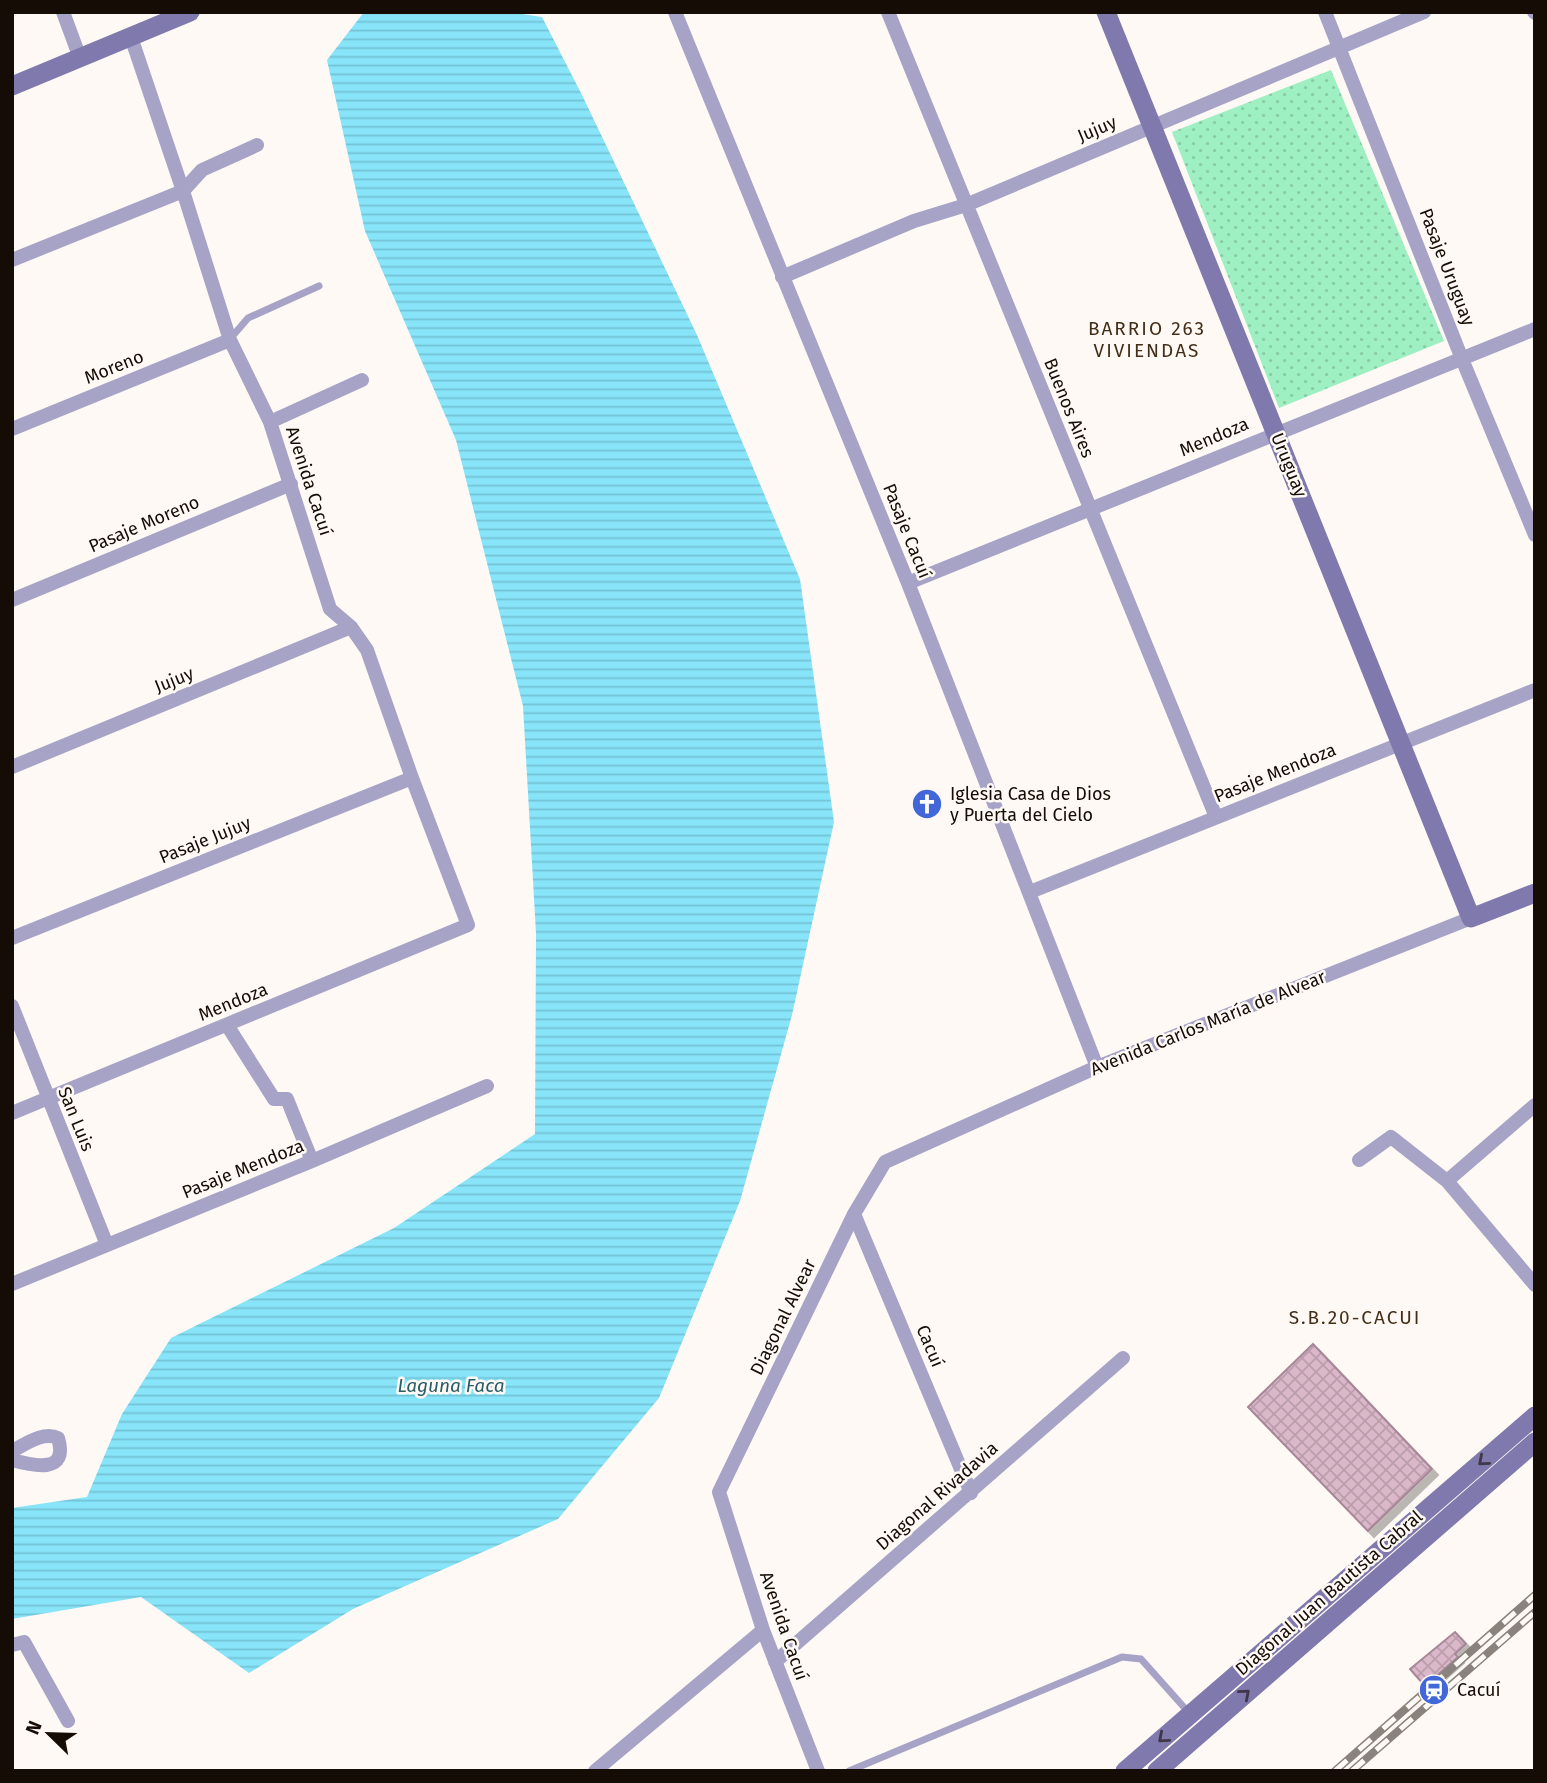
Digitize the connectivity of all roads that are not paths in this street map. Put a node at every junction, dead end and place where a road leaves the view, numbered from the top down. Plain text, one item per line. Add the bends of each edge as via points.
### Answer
1 (63, 12) edge
2 (190, 12) edge
3 (675, 12) edge
4 (888, 12) edge
5 (1106, 12) edge
6 (1325, 12) edge
7 (1424, 12) edge
8 (131, 37) junction
9 (1340, 47) junction
10 (80, 58) junction
11 (12, 86) edge
12 (1152, 126) junction
13 (257, 145) dead end
14 (183, 191) junction
15 (966, 205) junction
16 (12, 260) edge
17 (782, 277) junction
18 (319, 286) dead end
19 (1535, 329) edge
20 (230, 340) junction
21 (1462, 359) junction
22 (362, 380) dead end
23 (270, 422) junction
24 (12, 429) edge
25 (1276, 432) junction
26 (291, 484) junction
27 (1089, 510) junction
28 (1535, 535) edge
29 (908, 583) junction
30 (12, 600) edge
31 (351, 627) junction
32 (1535, 690) edge
33 (1401, 743) junction
34 (12, 768) edge
35 (412, 778) junction
36 (1216, 817) junction
37 (1030, 892) junction
38 (1535, 893) edge
39 (1471, 918) junction
40 (468, 926) joint
41 (12, 938) edge
42 (12, 1006) edge
43 (227, 1025) junction
44 (1097, 1067) junction
45 (487, 1086) dead end
46 (48, 1099) junction
47 (1535, 1105) edge
48 (12, 1113) edge
49 (1359, 1160) dead end
50 (312, 1161) junction
51 (885, 1162) joint
52 (1447, 1181) junction
53 (855, 1214) junction
54 (107, 1245) junction
55 (12, 1284) edge
56 (1535, 1285) edge
57 (1123, 1358) dead end
58 (1535, 1416) edge
59 (1535, 1441) edge
60 (12, 1451) edge
61 (12, 1460) edge
62 (719, 1492) joint
63 (971, 1493) junction
64 (1405, 1527) junction
65 (1420, 1542) junction
66 (763, 1630) junction
67 (12, 1645) edge
68 (775, 1662) junction
69 (1209, 1696) junction
70 (1223, 1713) junction
71 (1190, 1714) junction
72 (68, 1721) dead end
73 (594, 1771) edge
74 (818, 1771) edge
75 (849, 1771) edge
76 (1125, 1771) edge
77 (1157, 1771) edge

1 - 10 street
2 - 8 street
3 - 17 street, Pasaje Cacuí
4 - 15 street, Buenos Aires
5 - 12 street, Uruguay
6 - 9 street, Pasaje Uruguay
7 - 9 street, Jujuy
8 - 10 street
8 - 14 street, Avenida Cacuí
9 - 12 street, Jujuy
9 - 21 street, Pasaje Uruguay
10 - 11 street
12 - 15 street, Jujuy
12 - 25 street, Uruguay
13 - 14 street via 202,170
14 - 16 street
14 - 20 street, Avenida Cacuí
15 - 17 street, Jujuy via 914,221
15 - 27 street, Buenos Aires
17 - 29 street, Pasaje Cacuí
18 - 20 lane via 248,318
19 - 21 street, Mendoza
20 - 23 street, Avenida Cacuí
20 - 24 street, Moreno
21 - 25 street, Mendoza
21 - 28 street, Pasaje Uruguay
22 - 23 street
23 - 26 street, Avenida Cacuí
25 - 27 street, Mendoza
25 - 33 street, Uruguay
26 - 30 street, Pasaje Moreno
26 - 31 street, Avenida Cacuí via 330,609
27 - 29 street, Mendoza
27 - 36 street, Buenos Aires
29 - 37 street, Pasaje Cacuí
31 - 34 street, Jujuy
31 - 35 street, Avenida Cacuí via 367,650
32 - 33 street, Pasaje Mendoza
33 - 36 street, Pasaje Mendoza
33 - 39 street, Uruguay
35 - 40 street, Avenida Cacuí
35 - 41 street, Pasaje Jujuy
36 - 37 street, Pasaje Mendoza
37 - 44 street, Pasaje Cacuí
38 - 39 street, Avenida Carlos María de Alvear
39 - 44 street, Avenida Carlos María de Alvear
40 - 43 street, Mendoza
42 - 46 street, San Luis
43 - 46 street, Mendoza
43 - 50 street via 274,1100 287,1099
44 - 51 street, Avenida Carlos María de Alvear
45 - 50 street, Pasaje Mendoza
46 - 48 street, Mendoza
46 - 54 street, San Luis
47 - 52 street
49 - 52 street via 1391,1137
50 - 54 street, Pasaje Mendoza
51 - 53 street, Diagonal Alvear
52 - 56 street
53 - 62 street, Diagonal Alvear
53 - 63 street, Cacuí
54 - 55 street, Pasaje Mendoza
57 - 63 street, Diagonal Rivadavia
58 -> 64 street, Diagonal Juan Bautista Cabral
59 - 65 street, Diagonal Juan Bautista Cabral
60 - 61 street via 52,1435 62,1449 57,1459 46,1465
62 - 66 street, Avenida Cacuí
63 - 68 street, Diagonal Rivadavia
64 - 65 street
64 - 69 street, Diagonal Juan Bautista Cabral
70 -> 65 street, Diagonal Juan Bautista Cabral
66 - 68 street, Avenida Cacuí
66 - 73 street
67 - 72 street via 24,1642
68 - 74 street, Avenida Cacuí
69 - 70 street
69 - 71 street, Diagonal Juan Bautista Cabral
70 - 77 street, Diagonal Juan Bautista Cabral
71 - 75 lane via 1141,1659 1122,1657
71 -> 76 street, Diagonal Juan Bautista Cabral

